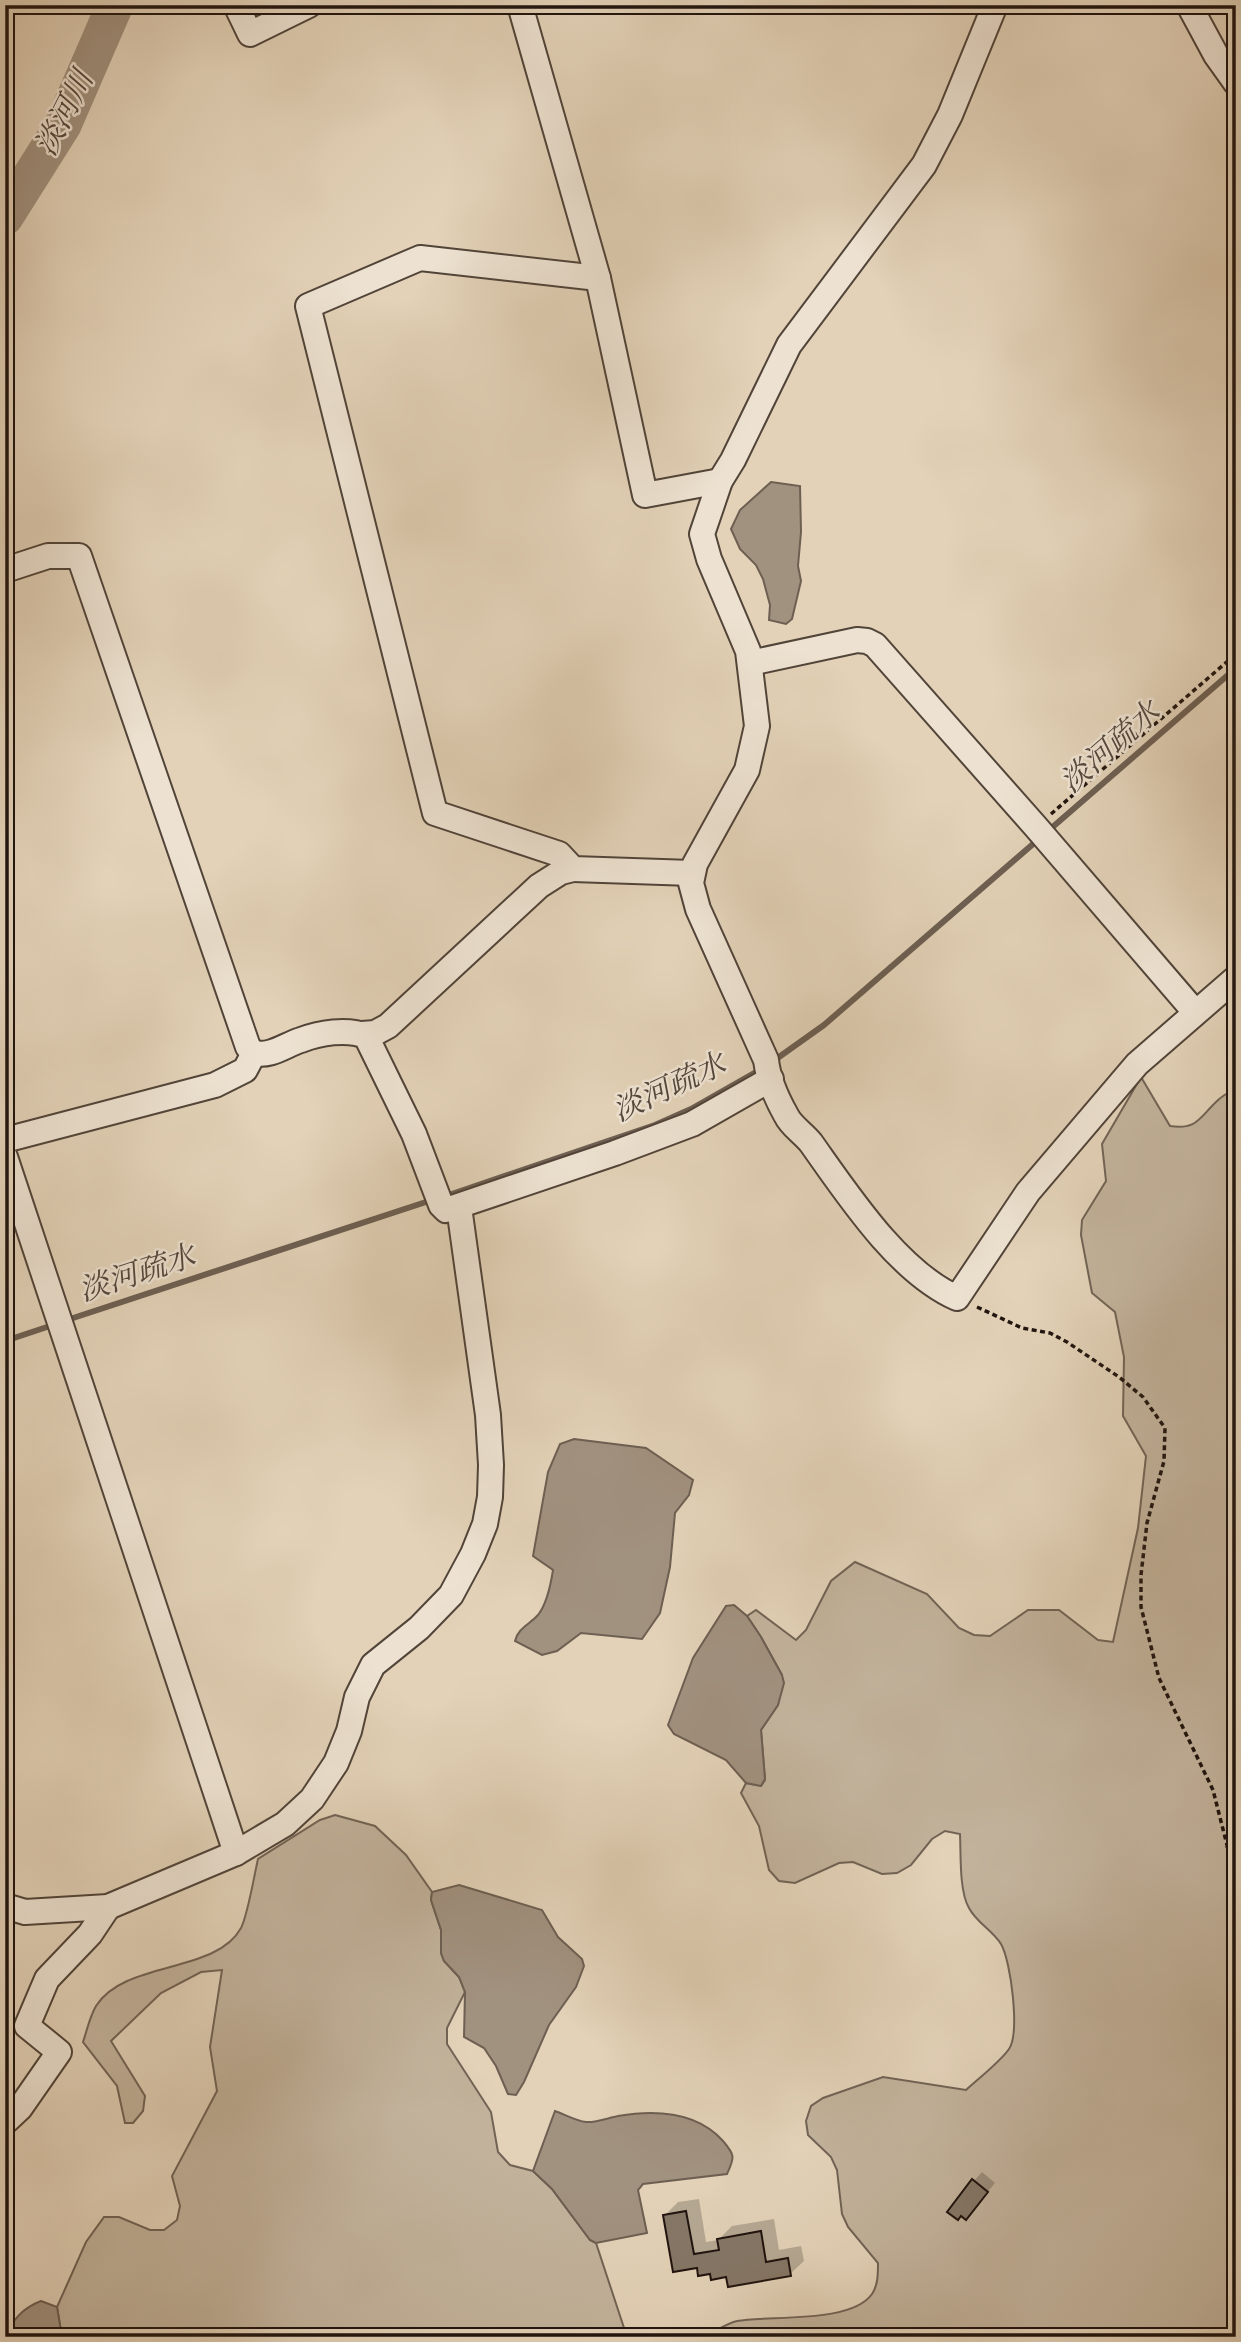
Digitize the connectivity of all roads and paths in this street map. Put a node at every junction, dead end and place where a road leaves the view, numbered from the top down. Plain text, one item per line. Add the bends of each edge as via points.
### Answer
1 (236, 5) edge
2 (309, 5) edge
3 (520, 5) edge
4 (995, 5) edge
5 (1189, 5) edge
6 (1236, 83) edge
7 (598, 278) junction
8 (720, 481) junction
9 (5, 570) edge
10 (1236, 654) edge
11 (750, 663) junction
12 (1041, 833) junction
13 (573, 869) junction
14 (692, 873) junction
15 (1236, 978) edge
16 (1195, 1012) junction
17 (362, 1034) junction
18 (254, 1053) junction
19 (768, 1070) junction
20 (5, 1140) edge
21 (5, 1157) edge
22 (445, 1201) junction
23 (957, 1298) junction
24 (236, 1853) junction
25 (5, 1906) edge
26 (108, 1907) junction
27 (1236, 1920) edge
28 (1236, 2032) edge
29 (5, 2122) edge
30 (1236, 2201) edge

1 - 2 street via 250,34
3 - 7 street
4 - 8 street via 950,115 924,164 789,345
5 - 6 street
7 - 8 street via 645,495
7 - 13 street via 419,258 308,306 435,813 559,854
8 - 11 street via 702,534
9 - 18 street via 48,556 79,556 242,1034
10 - 12 path
11 - 12 street via 856,640 871,642
11 - 14 street via 757,726 747,770
12 - 16 street
13 - 14 street
13 - 17 street via 538,886 388,1026
14 - 19 street via 698,909
15 - 16 street
16 - 23 street via 1137,1064 1028,1192
17 - 18 street via 323,1034 274,1052
17 - 22 street via 371,1044
18 - 20 street via 244,1070 215,1084
19 - 22 street via 692,1124
19 - 23 street via 786,1117 877,1230 917,1273
21 - 24 street
22 - 24 street via 488,1415 491,1465 485,1524 451,1595 373,1665 357,1697 336,1763 312,1799 285,1824
23 - 27 path via 1022,1328 1067,1342 1119,1377 1166,1428 1164,1461 1147,1523 1141,1607 1159,1678 1213,1790 1227,1845
24 - 26 street
25 - 26 street via 25,1912
26 - 29 street via 90,1934 47,1979 27,2026 59,2052
28 - 30 path via 1229,2060 1228,2100

